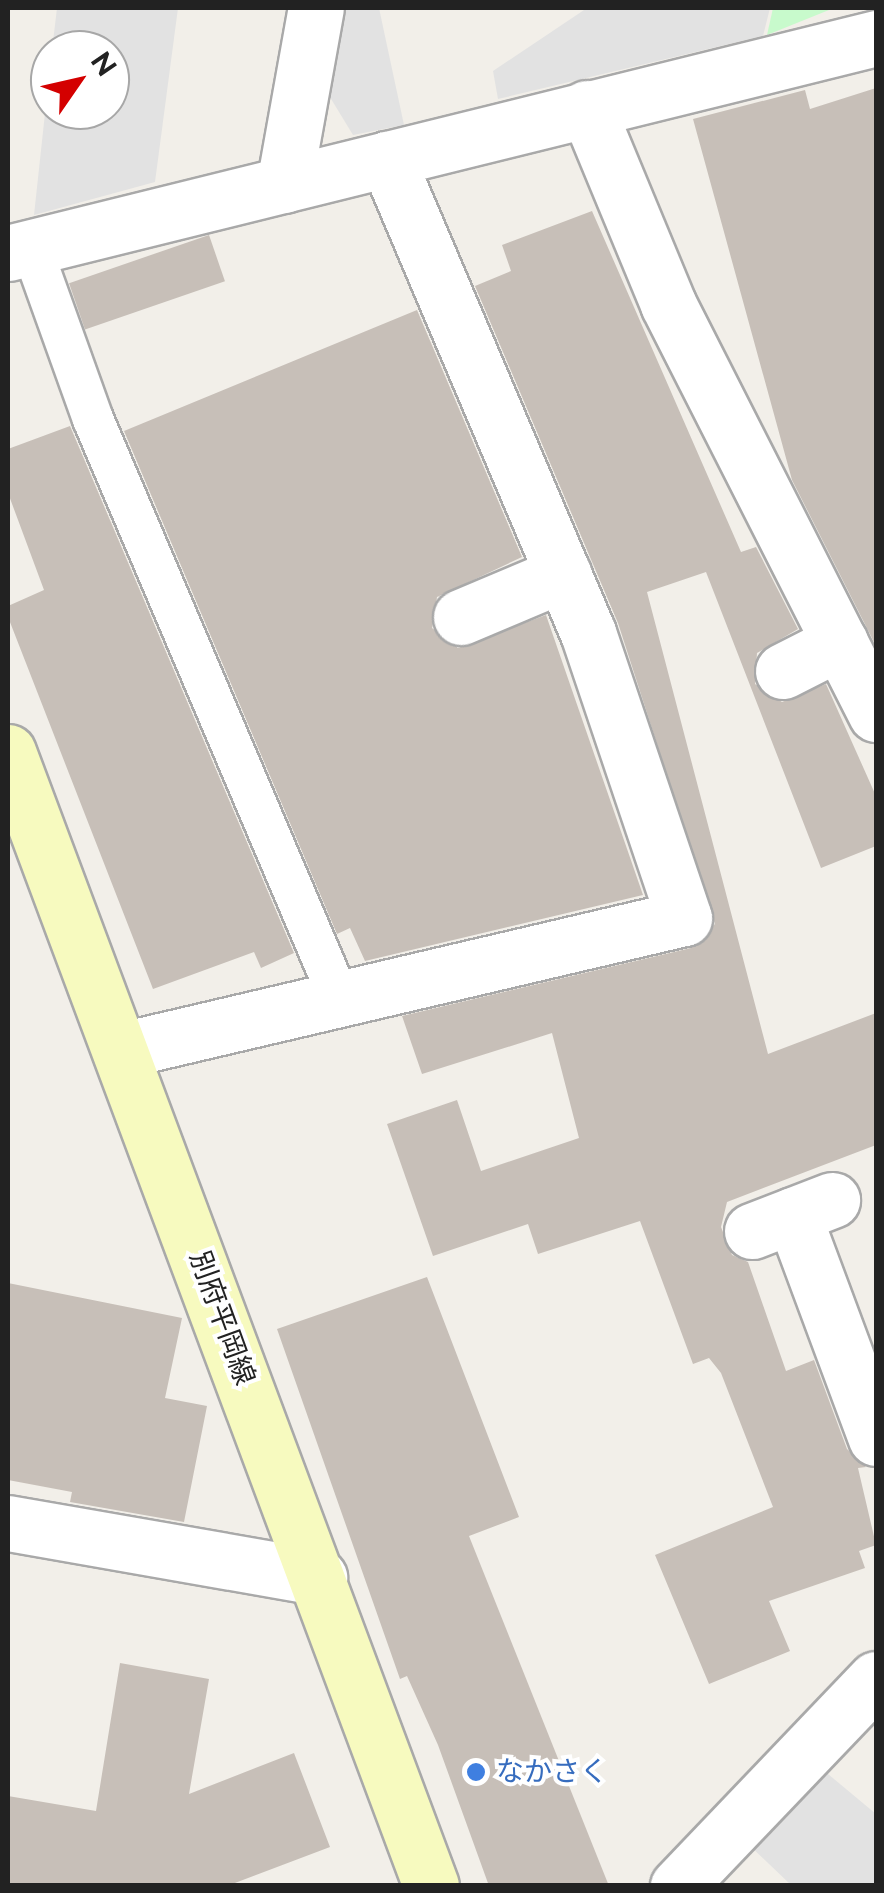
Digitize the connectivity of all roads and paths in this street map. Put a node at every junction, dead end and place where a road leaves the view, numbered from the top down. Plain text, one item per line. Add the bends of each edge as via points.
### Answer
1 (316, 8) edge
2 (876, 38) edge
3 (587, 108) junction
4 (386, 159) junction
5 (284, 185) junction
6 (19, 249) edge
7 (563, 574) junction
8 (462, 618) dead end
9 (840, 642) junction
10 (783, 671) dead end
11 (876, 714) edge
12 (8, 752) edge
13 (339, 998) junction
14 (122, 1050) junction
15 (792, 1216) dead end
16 (876, 1438) edge
17 (8, 1523) edge
18 (319, 1577) junction
19 (876, 1679) edge
20 (430, 1886) edge
21 (678, 1886) edge

1 - 5 street
2 - 3 street
3 - 4 street
3 - 9 street via 668,304
4 - 5 street
4 - 7 street
5 - 6 street
6 - 13 lane
7 - 8 street
7 - 13 street via 684,918
9 - 10 street
9 - 11 street
12 - 14 main road, 別府平岡線
13 - 14 street
14 - 18 main road, 別府平岡線
15 - 16 street
17 - 18 street
18 - 20 main road, 別府平岡線
19 - 21 street

